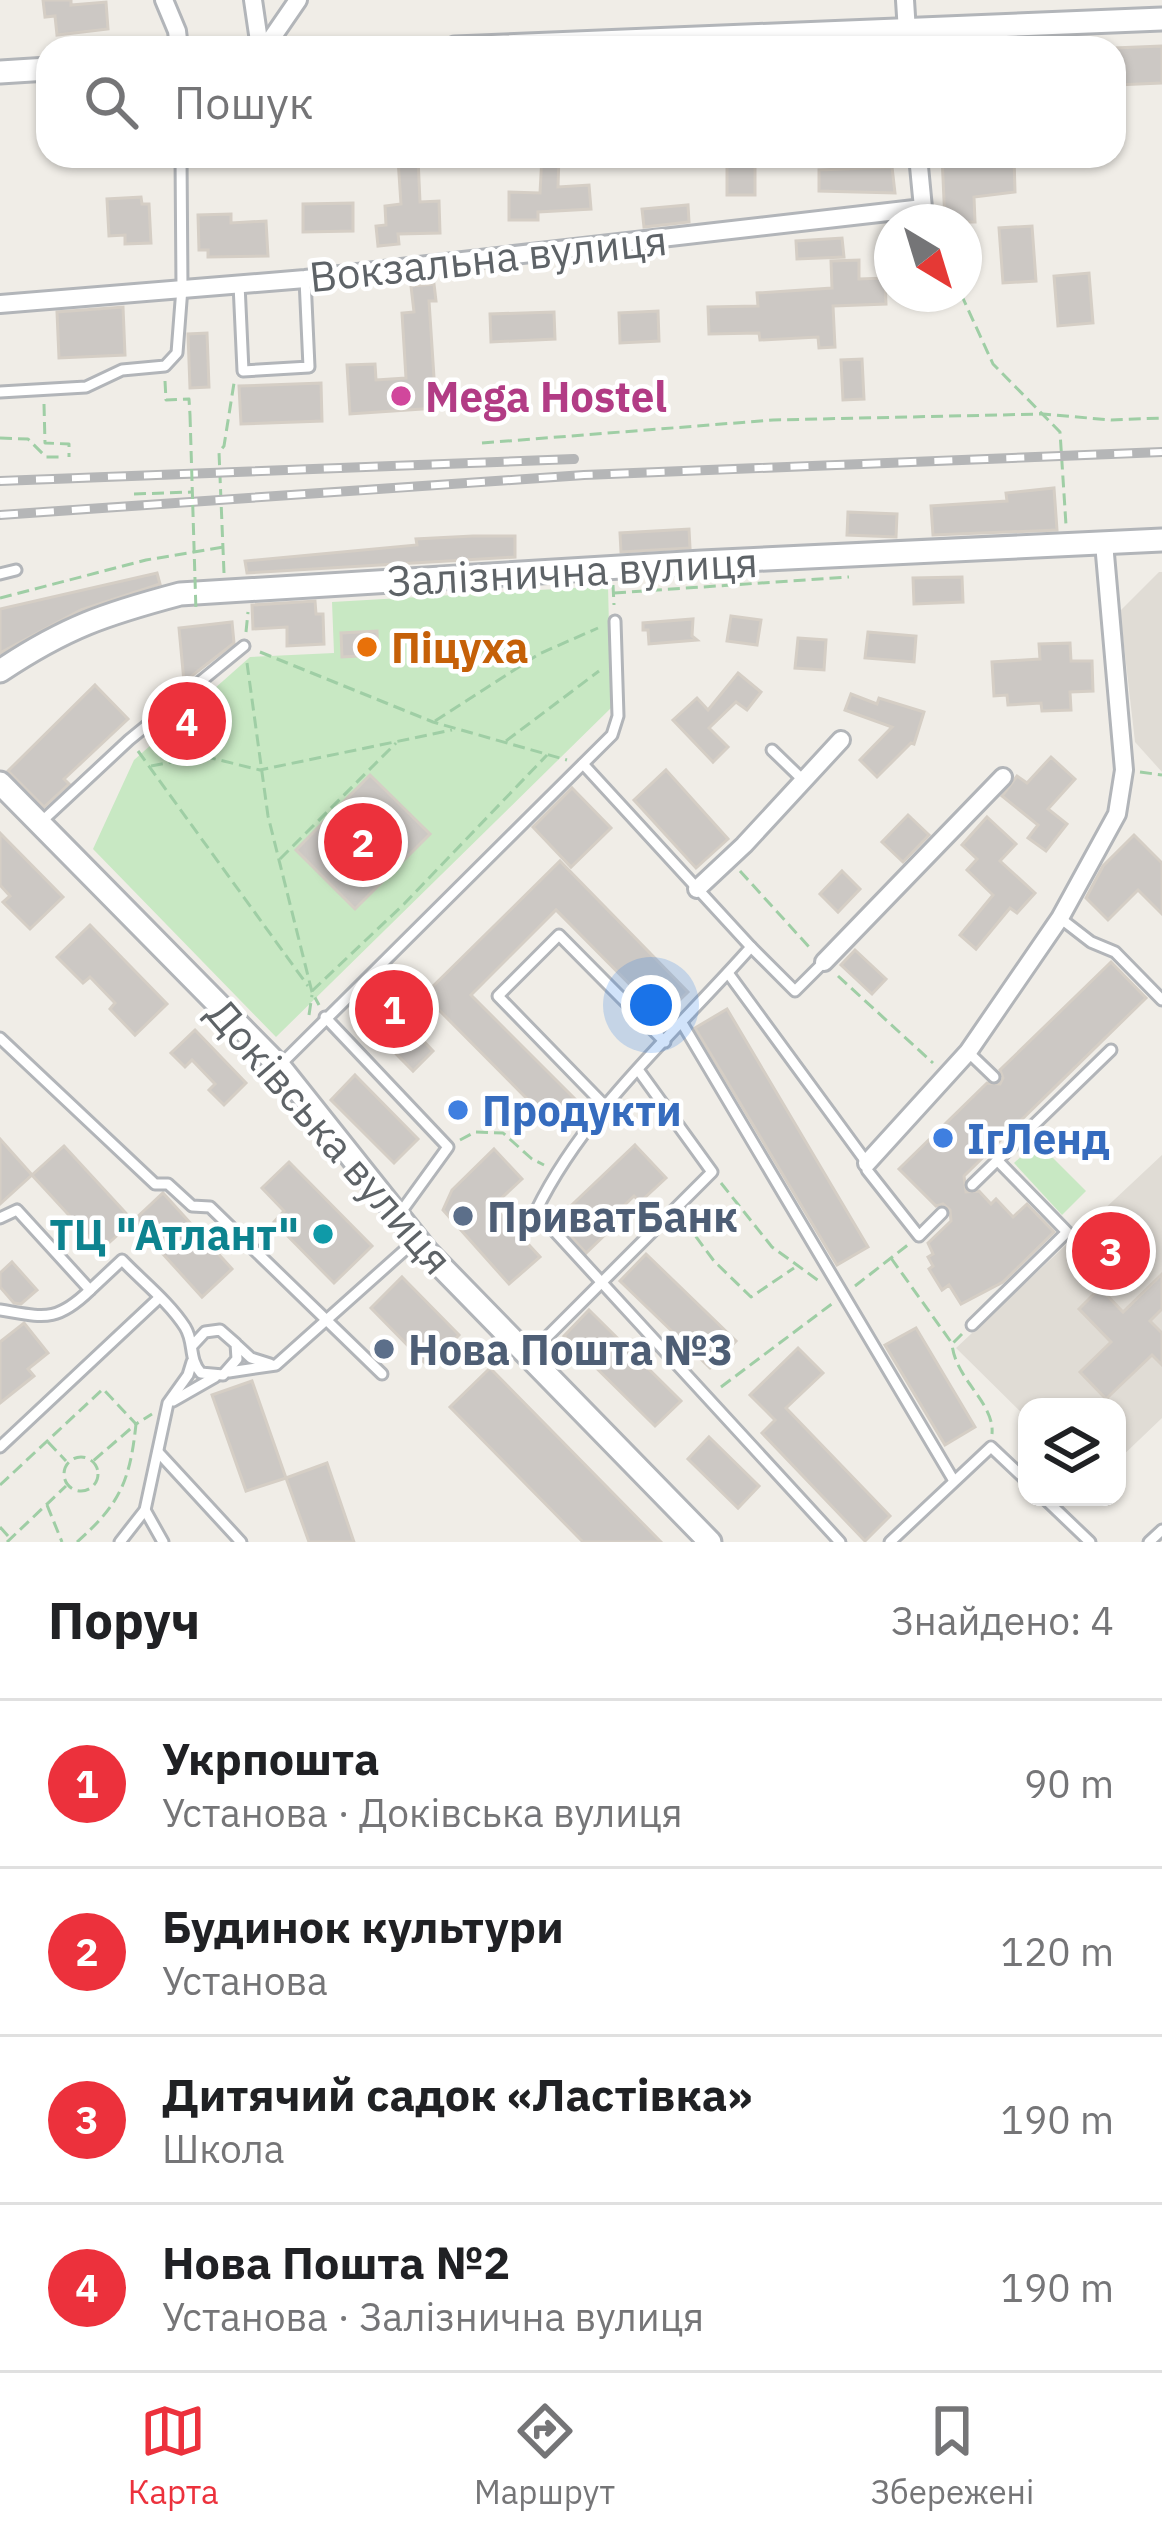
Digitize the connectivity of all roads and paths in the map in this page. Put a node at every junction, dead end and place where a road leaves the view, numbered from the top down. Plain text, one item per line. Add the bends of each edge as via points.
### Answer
1 (164, 0) edge
2 (253, 0) edge
3 (298, 0) edge
4 (904, 0) edge
5 (1121, 10) edge
6 (1162, 19) edge
7 (178, 36) edge
8 (260, 36) edge
9 (271, 36) edge
10 (908, 36) edge
11 (930, 36) edge
12 (36, 69) edge
13 (0, 72) edge
14 (181, 168) edge
15 (919, 168) edge
16 (305, 280) junction
17 (238, 284) junction
18 (182, 287) junction
19 (0, 304) edge
20 (970, 312) edge
21 (243, 370) junction
22 (165, 380) dead end
23 (44, 390) junction
24 (0, 392) edge
25 (1043, 414) junction
26 (1162, 418) edge
27 (0, 438) edge
28 (482, 443) dead end
29 (69, 457) dead end
30 (61, 458) dead end
31 (192, 492) junction
32 (134, 494) dead end
33 (221, 499) junction
34 (135, 503) dead end
35 (1162, 540) edge
36 (1104, 543) junction
37 (1067, 545) junction
38 (223, 547) junction
39 (16, 570) dead end
40 (0, 574) edge
41 (224, 581) dead end
42 (0, 598) edge
43 (248, 603) dead end
44 (196, 612) dead end
45 (615, 621) joint
46 (244, 646) junction
47 (616, 660) junction
48 (0, 671) edge
49 (433, 722) junction
50 (458, 729) junction
51 (130, 740) junction
52 (841, 740) dead end
53 (398, 741) junction
54 (505, 742) junction
55 (772, 751) dead end
56 (548, 754) junction
57 (583, 764) junction
58 (149, 766) junction
59 (260, 770) junction
60 (1003, 777) dead end
61 (803, 780) junction
62 (0, 783) edge
63 (40, 823) junction
64 (729, 859) junction
65 (279, 860) junction
66 (697, 889) junction
67 (1060, 918) junction
68 (751, 947) junction
69 (824, 962) junction
70 (728, 973) junction
71 (312, 992) junction
72 (1161, 998) edge
73 (326, 1017) junction
74 (682, 1023) junction
75 (307, 1035) junction
76 (0, 1038) edge
77 (665, 1042) junction
78 (1112, 1050) dead end
79 (968, 1052) junction
80 (279, 1066) junction
81 (640, 1071) junction
82 (947, 1076) junction
83 (994, 1077) dead end
84 (606, 1107) junction
85 (448, 1147) junction
86 (997, 1160) junction
87 (867, 1163) junction
88 (556, 1171) junction
89 (712, 1172) junction
90 (972, 1184) dead end
91 (674, 1208) junction
92 (942, 1213) dead end
93 (398, 1216) junction
94 (0, 1218) edge
95 (920, 1235) junction
96 (417, 1240) junction
97 (891, 1258) junction
98 (796, 1268) junction
99 (600, 1283) junction
100 (89, 1290) junction
101 (844, 1295) junction
102 (159, 1298) junction
103 (0, 1310) edge
104 (327, 1319) junction
105 (182, 1322) junction
106 (972, 1325) joint
107 (212, 1330) junction
108 (236, 1344) junction
109 (952, 1344) junction
110 (192, 1346) junction
111 (528, 1356) junction
112 (192, 1360) junction
113 (276, 1365) junction
114 (229, 1372) junction
115 (382, 1374) dead end
116 (215, 1377) junction
117 (706, 1399) junction
118 (168, 1403) junction
119 (136, 1424) junction
120 (47, 1441) junction
121 (0, 1447) edge
122 (991, 1447) junction
123 (158, 1452) junction
124 (93, 1461) junction
125 (68, 1463) junction
126 (1018, 1472) edge
127 (954, 1481) junction
128 (0, 1485) edge
129 (68, 1485) junction
130 (47, 1504) junction
131 (1052, 1506) edge
132 (145, 1510) junction
133 (0, 1527) edge
134 (1162, 1530) edge
135 (8, 1540) edge
136 (62, 1542) edge
137 (77, 1542) edge
138 (120, 1542) edge
139 (163, 1542) edge
140 (242, 1542) edge
141 (710, 1542) edge
142 (840, 1542) edge
143 (890, 1542) edge
144 (1090, 1542) edge
145 (1149, 1542) edge

1 - 7 street
2 - 8 street
3 - 9 street
4 - 10 street
5 - 6 street
5 - 11 street
12 - 13 street
14 - 18 lane
15 - 16 street, Вокзальна вулиця via 922,208
16 - 17 street, Вокзальна вулиця
16 - 21 lane via 309,367
17 - 18 street, Вокзальна вулиця
17 - 21 lane
18 - 19 street, Вокзальна вулиця
18 - 23 lane via 177,353 165,366
20 - 25 path via 993,364
21 - 33 path via 231,387 219,452
22 - 31 path, bridge via 166,400 189,399
23 - 24 lane
23 - 29 path via 46,443 69,444
25 - 26 path
25 - 28 path via 773,420
25 - 37 path via 1060,432
27 - 30 path via 28,439 46,457
31 - 32 path
31 - 44 path, bridge
33 - 34 path
33 - 38 path
35 - 36 street, Залізнична вулиця
36 - 37 street, Залізнична вулиця
36 - 67 street via 1124,770 1117,814
37 - 48 street, Залізнична вулиця via 180,594 100,615
38 - 41 path
38 - 42 path
39 - 40 lane
43 - 46 path
45 - 47 lane
45 - 49 path via 539,654
46 - 49 path
46 - 51 lane
46 - 59 path
47 - 54 path
47 - 57 lane via 612,735
49 - 50 path
50 - 53 path
50 - 54 path
51 - 58 path
51 - 63 lane
52 - 61 street
53 - 59 path
53 - 65 path
54 - 56 path
55 - 61 lane
56 - 57 path
56 - 71 path
57 - 66 lane
57 - 73 lane
58 - 59 path via 203,756
58 - 71 path
59 - 65 path
60 - 69 street
61 - 64 street
62 - 63 street, Доківська вулиця
63 - 80 street, Доківська вулиця
64 - 66 street
64 - 69 path
65 - 71 path
66 - 68 lane
67 - 72 lane via 1115,952
67 - 79 street
68 - 69 lane via 795,991
68 - 70 lane
69 - 82 path
70 - 74 lane
70 - 87 lane
71 - 73 path
71 - 75 path
73 - 75 lane
73 - 85 lane
74 - 77 lane
74 - 101 lane
75 - 80 lane
76 - 104 lane via 154,1184 210,1207
77 - 81 lane
77 - 84 lane via 559,935 498,996
78 - 86 lane
79 - 82 street
79 - 83 lane
80 - 93 street, Доківська вулиця
81 - 84 lane
81 - 89 lane
82 - 87 street
84 - 88 lane
85 - 88 path via 475,1132 503,1133
85 - 93 lane
86 - 90 lane
86 - 106 lane via 1067,1232
87 - 95 lane
88 - 99 lane via 536,1211
89 - 91 lane
89 - 98 path
91 - 98 path via 751,1297
91 - 99 lane
92 - 95 lane
93 - 96 street, Доківська вулиця
94 - 100 lane via 17,1210
95 - 97 path
96 - 104 lane
96 - 111 street, Доківська вулиця
97 - 101 path
97 - 109 path
98 - 101 path
99 - 111 lane
99 - 117 lane
100 - 102 lane via 122,1260
100 - 103 lane via 68,1312
101 - 117 path
101 - 127 lane
102 - 105 lane
102 - 121 lane
104 - 113 lane
104 - 115 lane
105 - 107 lane
105 - 110 lane
106 - 109 path
107 - 108 lane
107 - 110 lane
108 - 113 lane
108 - 114 lane
109 - 122 path via 953,1363 993,1422
110 - 112 lane
111 - 141 street, Доківська вулиця
112 - 116 lane
112 - 118 lane
113 - 114 lane
114 - 116 lane
116 - 118 lane
117 - 142 lane
118 - 119 path
118 - 123 lane
119 - 120 path via 103,1389
119 - 124 path
119 - 137 path via 120,1495
120 - 125 path
120 - 128 path
122 - 126 lane
122 - 127 lane
123 - 132 lane
123 - 140 lane
124 - 125 path
124 - 129 path via 94,1486
125 - 129 path
127 - 143 lane
129 - 130 path
130 - 135 path
130 - 136 path
131 - 144 lane
132 - 138 lane
132 - 139 lane
133 - 135 path
134 - 145 lane

